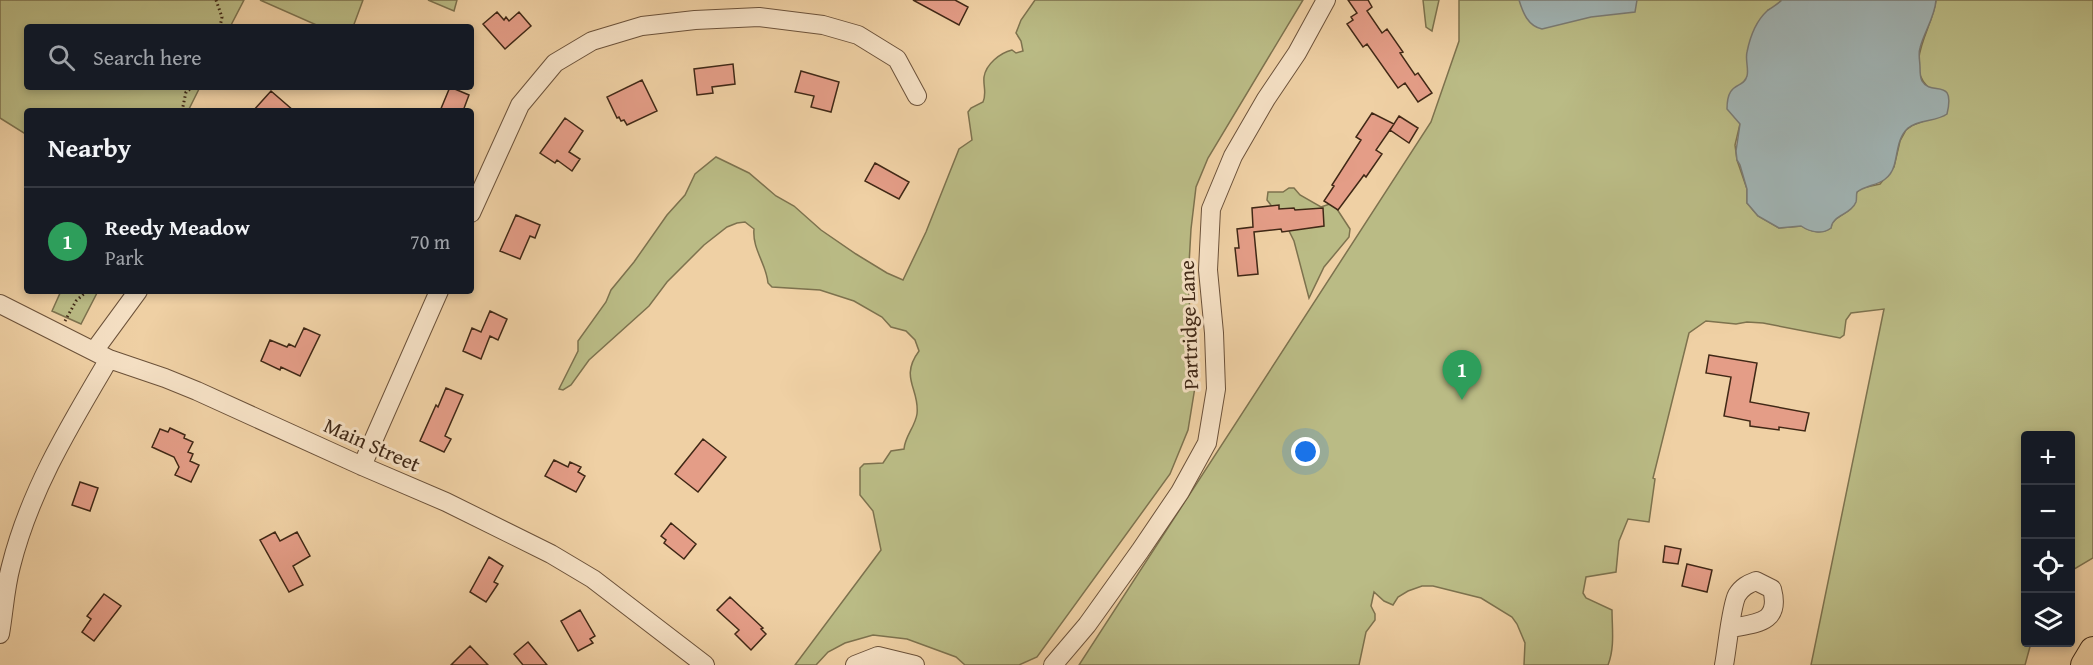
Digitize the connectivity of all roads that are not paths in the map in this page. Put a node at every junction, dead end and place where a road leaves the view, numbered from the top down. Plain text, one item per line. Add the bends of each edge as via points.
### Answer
1 (1326, 0) edge
2 (918, 96) dead end
3 (474, 206) edge
4 (136, 294) edge
5 (438, 294) edge
6 (0, 304) edge
7 (101, 355) junction
8 (362, 466) junction
9 (1731, 628) dead end
10 (0, 634) edge
11 (2093, 650) edge
12 (705, 665) edge
13 (855, 665) edge
14 (915, 665) edge
15 (1053, 665) edge
16 (1724, 665) edge
17 (2084, 665) edge

1 - 15 street, Partridge Lane via 1233,156 1211,209 1208,270 1216,389 1207,442 1180,492 1140,551
2 - 3 street via 897,59 858,35 823,25 759,17 642,26 592,41 555,63 520,105
4 - 7 street
5 - 8 street
6 - 7 street, Main Street
7 - 8 street, Main Street via 197,391
7 - 10 street via 30,504 10,566
8 - 12 street, Main Street via 446,502 550,554 593,579
9 - 16 street
11 - 17 highway
13 - 14 street via 878,656

